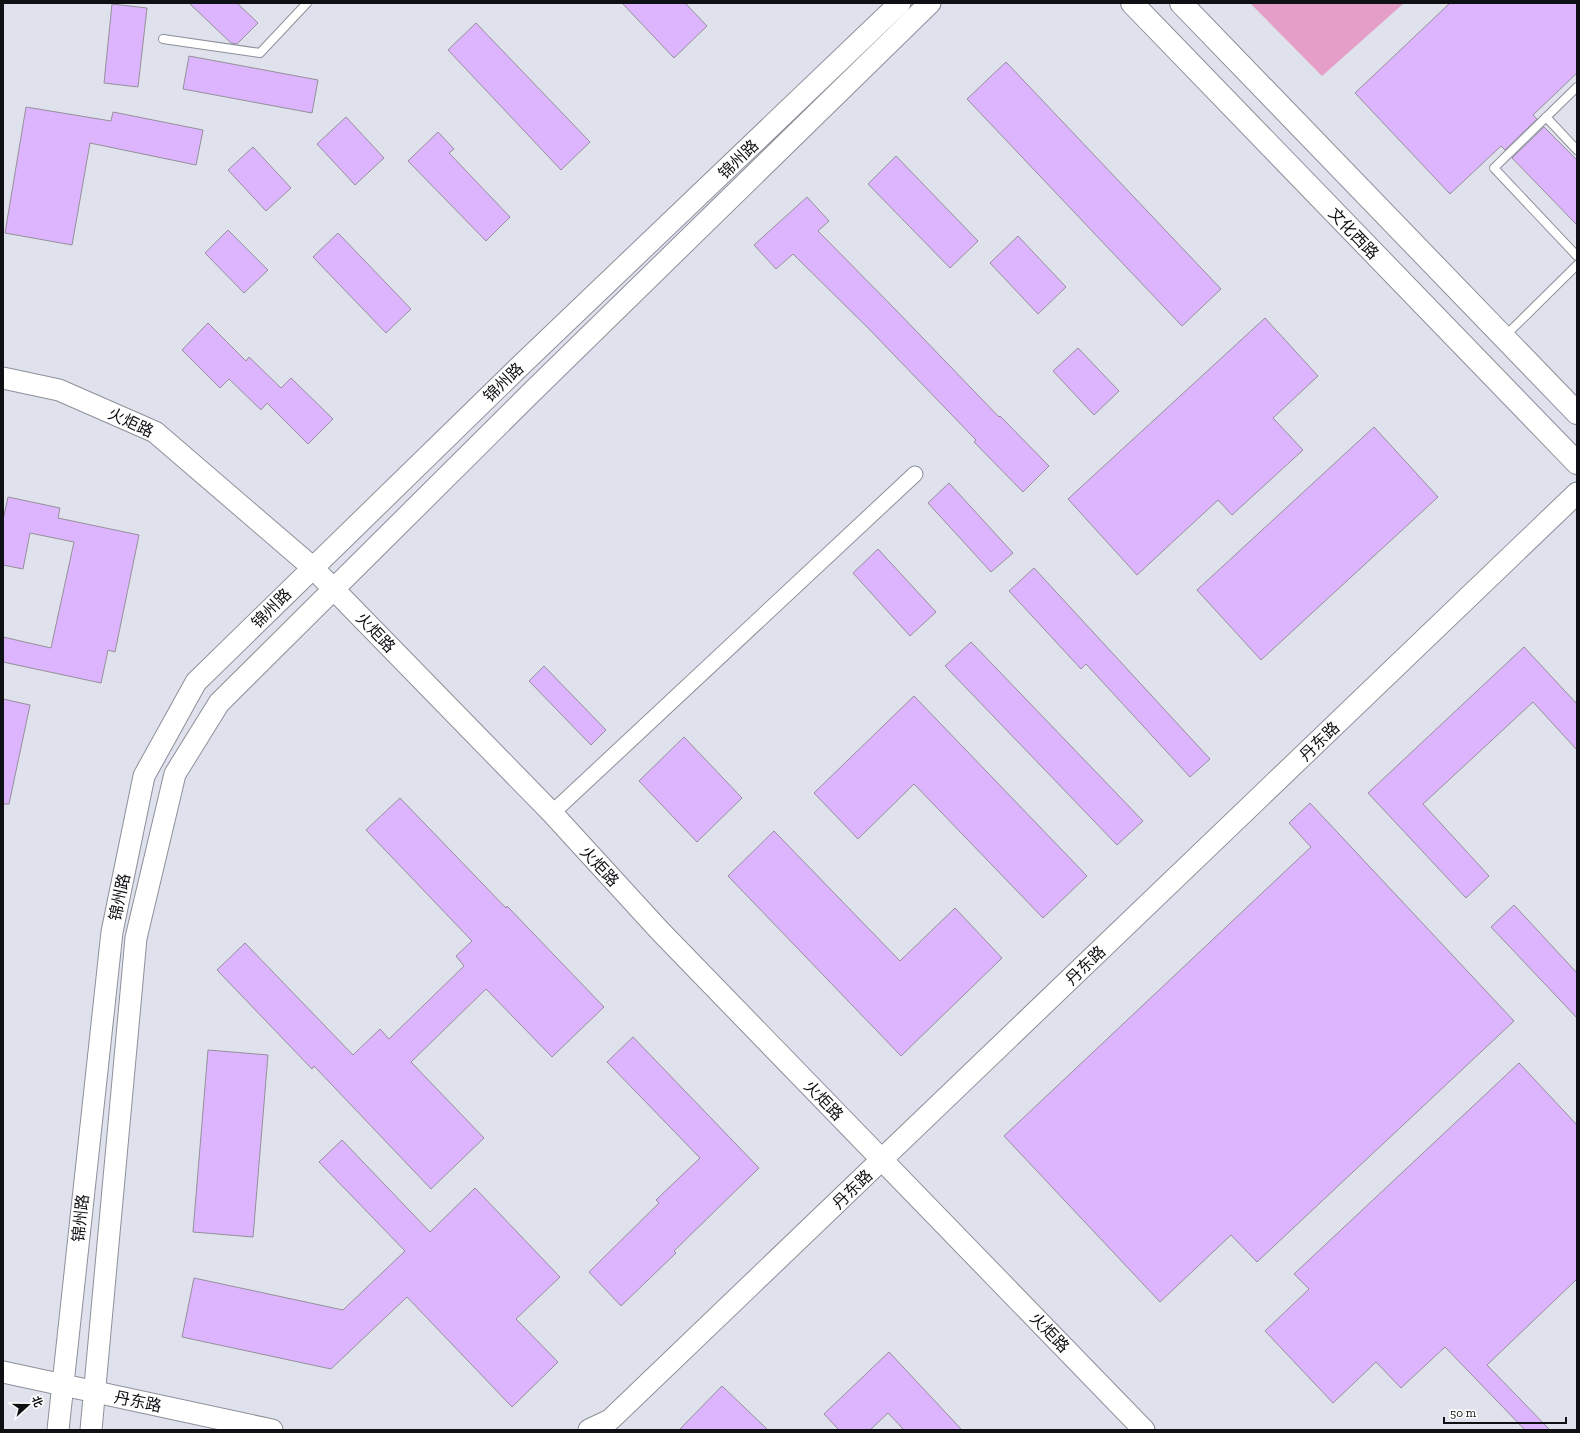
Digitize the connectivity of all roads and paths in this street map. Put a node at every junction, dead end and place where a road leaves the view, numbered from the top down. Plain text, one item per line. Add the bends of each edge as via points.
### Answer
1 (306, 3) edge
2 (900, 3) edge
3 (930, 3) edge
4 (1132, 3) edge
5 (1181, 3) edge
6 (163, 39) dead end
7 (1577, 87) edge
8 (1546, 117) junction
9 (1577, 150) edge
10 (1577, 256) edge
11 (1577, 265) edge
12 (1504, 337) junction
13 (3, 378) edge
14 (1577, 413) edge
15 (1577, 463) edge
16 (915, 474) dead end
17 (1577, 493) edge
18 (312, 567) junction
19 (335, 589) junction
20 (552, 813) junction
21 (882, 1160) junction
22 (3, 1372) edge
23 (62, 1385) junction
24 (96, 1391) junction
25 (58, 1430) edge
26 (91, 1430) edge
27 (272, 1430) edge
28 (589, 1430) edge
29 (1144, 1430) edge

1 - 6 lane via 260,53
2 - 18 main road, 锦州路
3 - 19 main road, 锦州路 via 532,392
4 - 15 main road, 文化西路
5 - 12 main road
7 - 8 lane
8 - 9 lane
8 - 10 lane via 1494,168
11 - 12 lane
12 - 14 main road
13 - 18 main road, 火炬路 via 59,390 155,432
16 - 20 street
17 - 21 main road, 丹东路
18 - 19 main road, 火炬路
18 - 23 main road, 锦州路 via 196,682 144,776 112,932
19 - 20 main road, 火炬路
19 - 24 main road, 锦州路 via 219,703 175,774 136,938
20 - 21 main road, 火炬路 via 660,931
21 - 28 main road, 丹东路 via 610,1420
21 - 29 main road, 火炬路
22 - 23 main road, 丹东路
23 - 24 main road, 丹东路
23 - 25 main road, 锦州路
24 - 26 main road, 锦州路
24 - 27 main road, 丹东路

